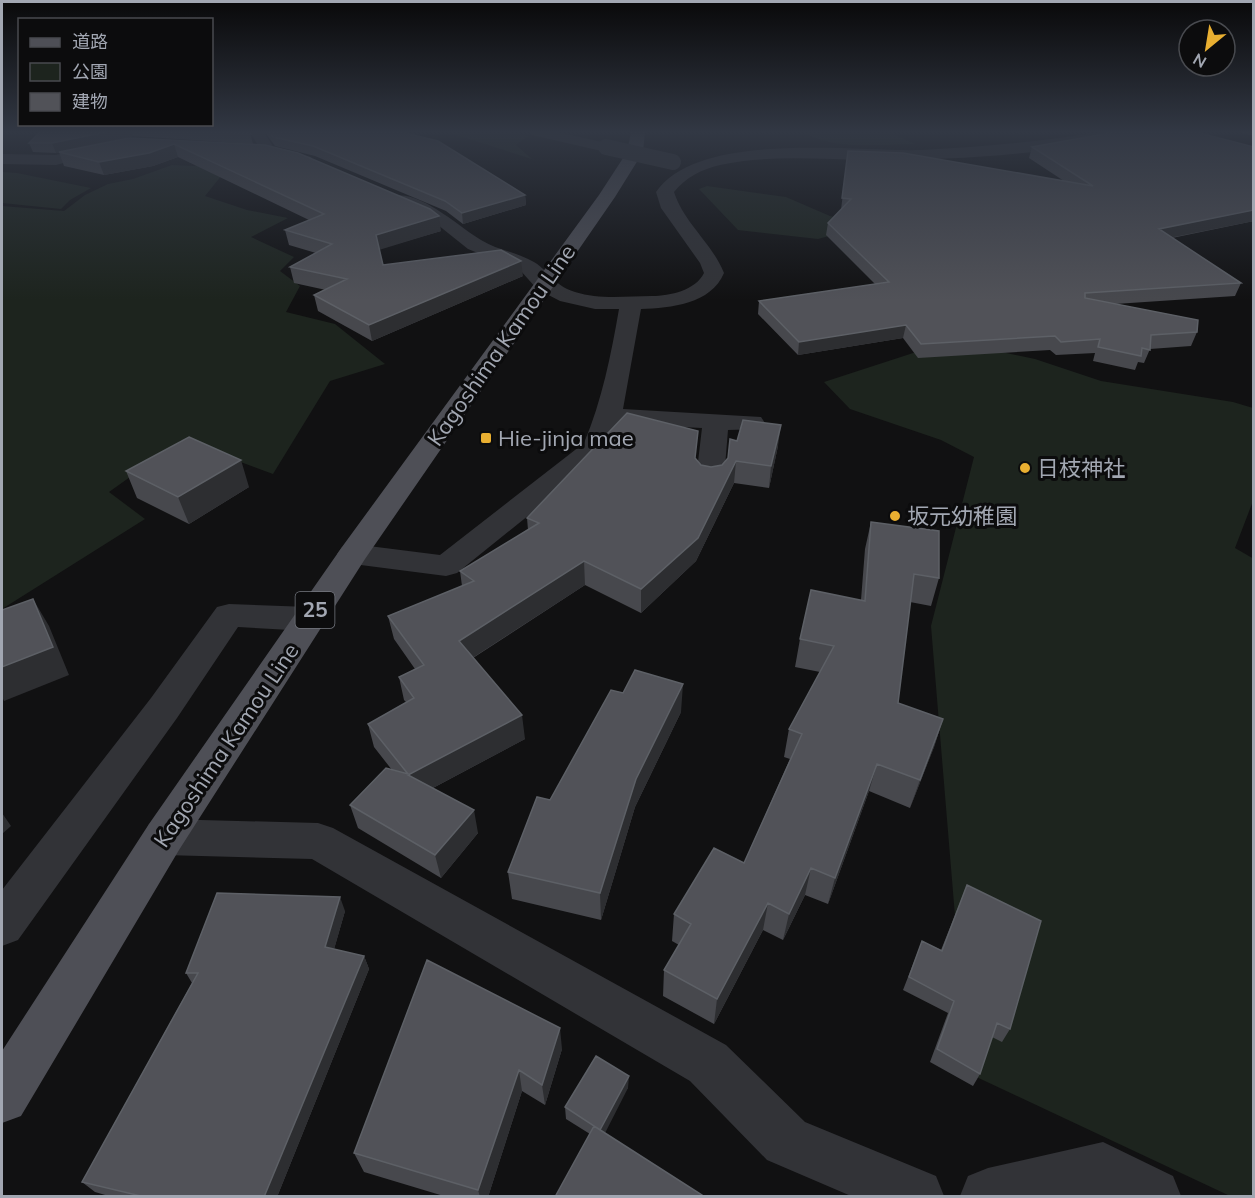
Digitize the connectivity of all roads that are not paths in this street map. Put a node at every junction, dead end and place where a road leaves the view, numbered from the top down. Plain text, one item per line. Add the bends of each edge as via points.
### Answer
1 (610, 188) edge
2 (667, 188) edge
3 (386, 194) edge
4 (544, 285) junction
5 (631, 304) junction
6 (608, 416) junction
7 (716, 423) junction
8 (752, 423) edge
9 (710, 478) edge
10 (353, 554) junction
11 (309, 619) junction
12 (164, 837) junction
13 (2, 925) edge
14 (2, 1097) edge
15 (916, 1197) edge
16 (988, 1197) edge
17 (1153, 1197) edge

1 - 4 main road, Kagoshima Kamou Line / 25
2 - 5 street via 664,192 670,208 714,273 710,282 685,297
3 - 4 street via 439,217 475,244 527,266
4 - 5 street via 567,297
4 - 10 main road, Kagoshima Kamou Line / 25
5 - 6 street
6 - 7 street
6 - 10 street via 596,447 446,566
7 - 8 street
7 - 9 street
10 - 11 main road, Kagoshima Kamou Line / 25
11 - 12 main road, Kagoshima Kamou Line / 25
11 - 13 street via 228,615 164,708
12 - 14 main road, Kagoshima Kamou Line / 25
12 - 15 street via 318,841 708,1063 786,1141
16 - 17 street via 1103,1170

